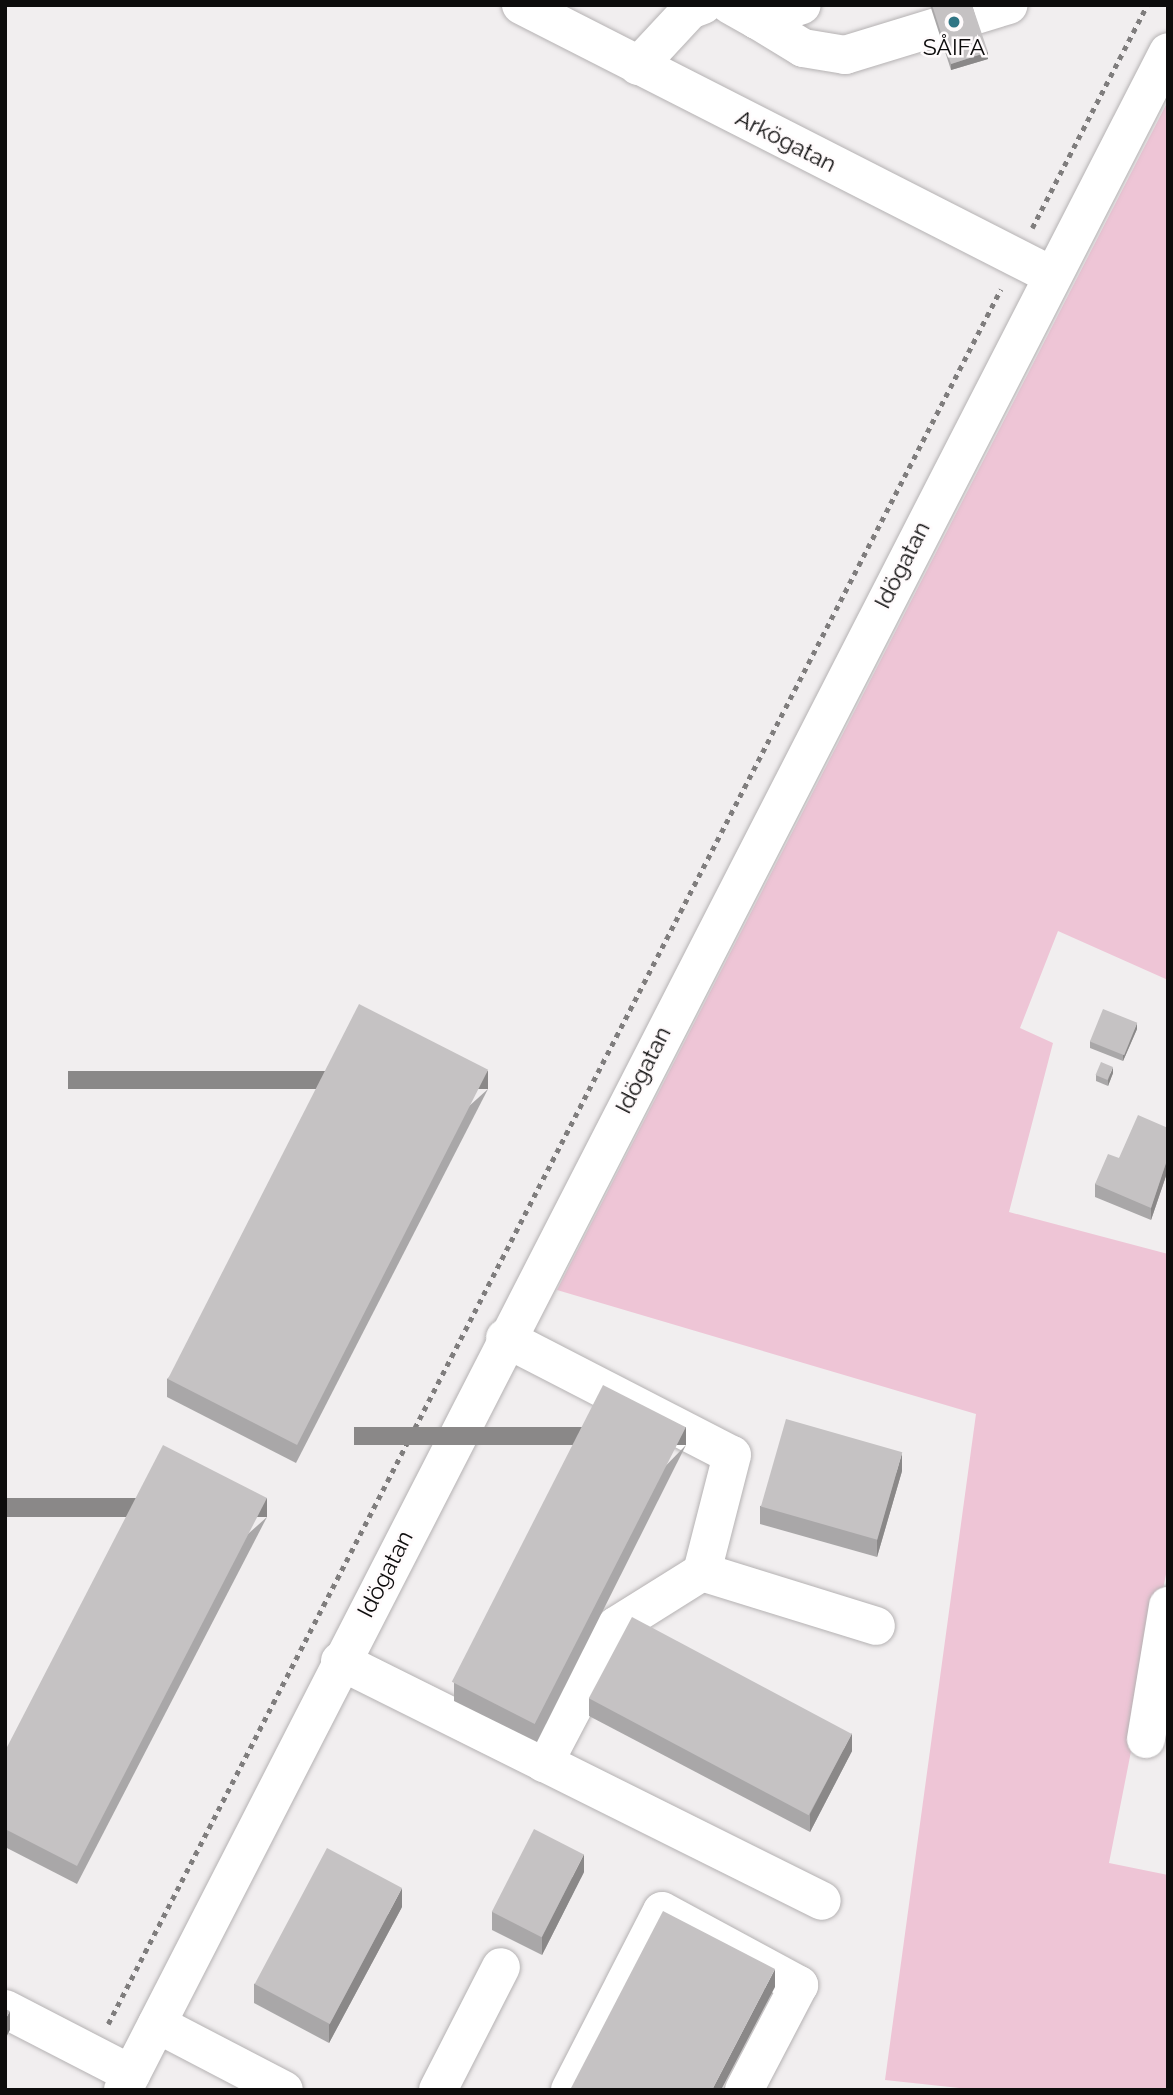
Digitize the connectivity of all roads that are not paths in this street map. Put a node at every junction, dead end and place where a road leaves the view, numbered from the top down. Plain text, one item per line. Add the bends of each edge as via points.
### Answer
1 (521, 5) edge
2 (703, 5) edge
3 (802, 5) edge
4 (1009, 5) edge
5 (743, 13) edge
6 (1168, 52) edge
7 (638, 66) junction
8 (1051, 275) junction
9 (505, 1338) junction
10 (702, 1572) junction
11 (1168, 1606) edge
12 (876, 1626) dead end
13 (340, 1661) junction
14 (1146, 1739) dead end
15 (544, 1763) junction
16 (822, 1901) dead end
17 (501, 1967) dead end
18 (5, 2009) edge
19 (157, 2024) junction
20 (127, 2082) edge
21 (284, 2090) edge
22 (438, 2090) edge
23 (570, 2090) edge
24 (744, 2090) edge

1 - 7 street, Arkögatan
2 - 7 street via 690,10
3 - 5 street
4 - 5 street via 845,55 803,48
6 - 8 street, Idögatan
7 - 8 street, Arkögatan
8 - 9 street, Idögatan
9 - 10 street via 732,1455
9 - 13 street, Idögatan
10 - 12 street
10 - 15 street via 616,1626
11 - 14 street
13 - 15 street
13 - 19 street, Idögatan
15 - 16 street
17 - 22 street
18 - 20 street via 92,2054
19 - 20 street, Idögatan
19 - 21 street
23 - 24 street via 662,1911 799,1984

